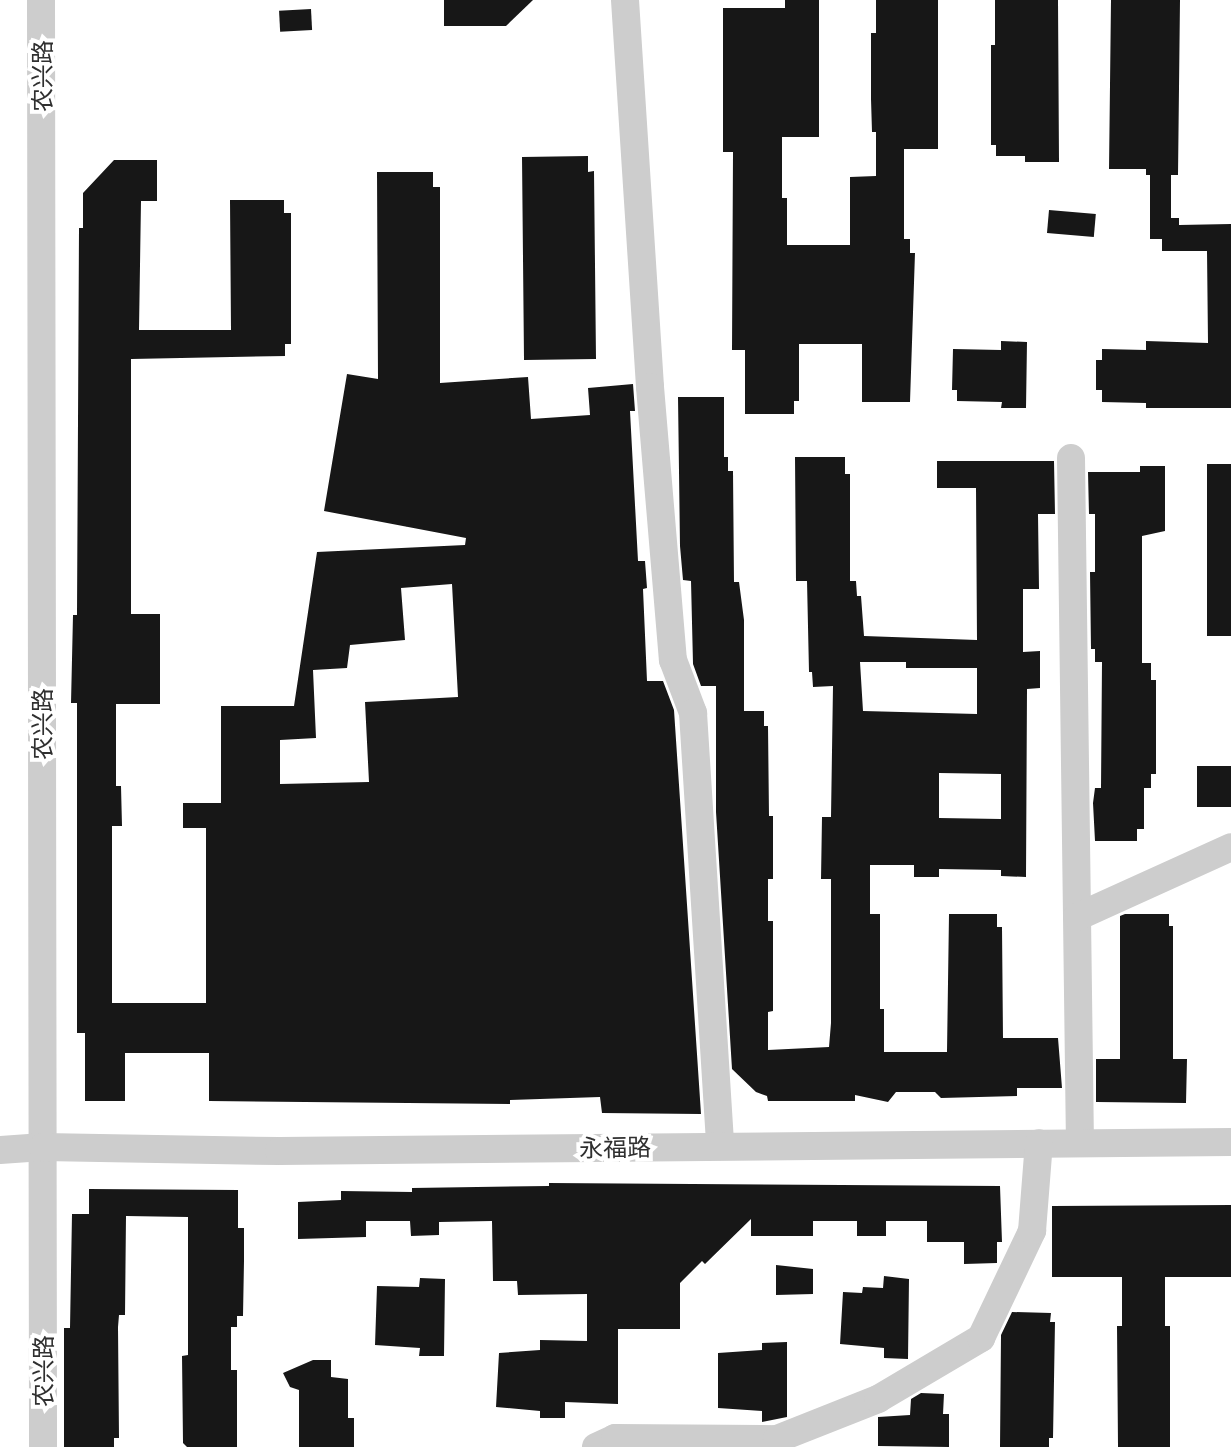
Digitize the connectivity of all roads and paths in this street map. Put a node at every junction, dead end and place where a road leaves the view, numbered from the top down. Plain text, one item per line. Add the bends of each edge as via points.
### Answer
1 (41, 0) edge
2 (625, 0) edge
3 (1071, 458) dead end
4 (1231, 847) edge
5 (1077, 917) junction
6 (1080, 1142) junction
7 (1231, 1142) edge
8 (1039, 1143) junction
9 (720, 1146) junction
10 (43, 1147) junction
11 (0, 1150) edge
12 (43, 1447) edge
13 (596, 1447) edge

1 - 10 street, 农兴路
2 - 9 street via 673,660 693,713
3 - 5 street
4 - 5 street
5 - 6 street
6 - 7 street, 永福路
6 - 8 street, 永福路
8 - 9 street, 永福路
8 - 13 street via 1032,1231 981,1338 878,1399 777,1439 615,1438
9 - 10 street, 永福路 via 279,1151
10 - 11 street, 永福路
10 - 12 street, 农兴路

